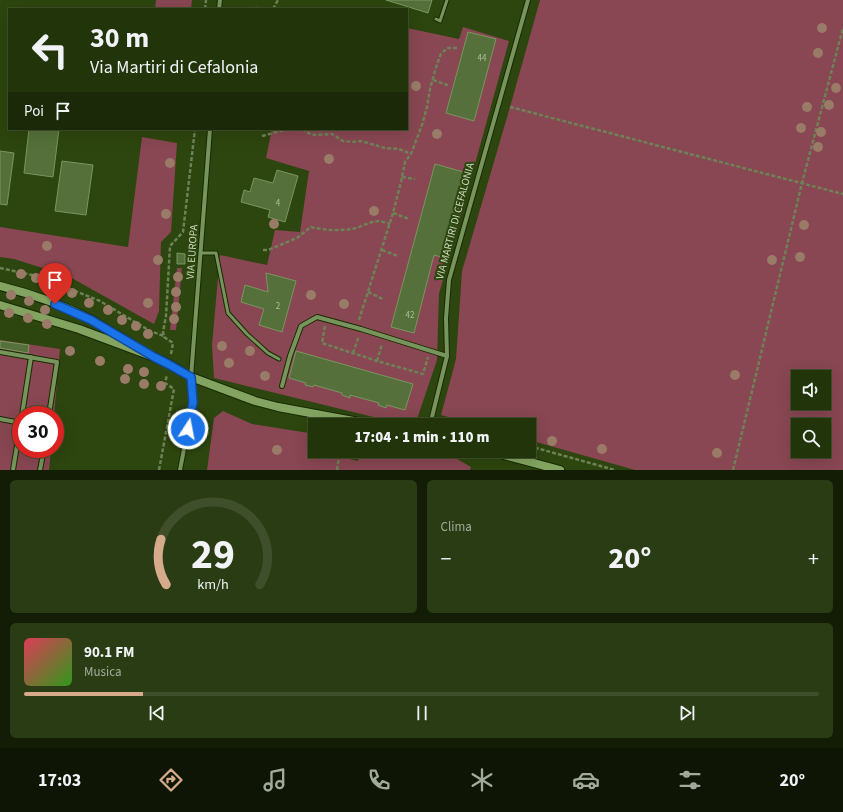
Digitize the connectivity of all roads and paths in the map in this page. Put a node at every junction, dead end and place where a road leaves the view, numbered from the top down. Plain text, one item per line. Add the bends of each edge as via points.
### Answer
1 (447, 0) edge
2 (528, 0) edge
3 (436, 19) dead end
4 (843, 28) edge
5 (457, 48) dead end
6 (433, 80) junction
7 (450, 86) dead end
8 (510, 107) dead end
9 (195, 130) edge
10 (210, 130) edge
11 (284, 130) edge
12 (304, 130) edge
13 (262, 136) dead end
14 (411, 154) junction
15 (402, 177) junction
16 (416, 179) dead end
17 (802, 183) junction
18 (843, 194) edge
19 (393, 213) junction
20 (409, 219) dead end
21 (390, 224) junction
22 (263, 250) dead end
23 (382, 250) junction
24 (200, 253) junction
25 (398, 256) dead end
26 (0, 268) edge
27 (0, 286) edge
28 (368, 292) junction
29 (383, 299) dead end
30 (0, 305) edge
31 (326, 320) junction
32 (359, 329) junction
33 (164, 337) junction
34 (384, 337) junction
35 (173, 343) dead end
36 (430, 351) junction
37 (0, 352) edge
38 (354, 353) junction
39 (447, 356) junction
40 (31, 357) junction
41 (154, 357) junction
42 (279, 359) dead end
43 (376, 361) junction
44 (191, 377) junction
45 (165, 383) dead end
46 (282, 386) dead end
47 (23, 406) edge
48 (50, 406) edge
49 (337, 418) edge
50 (432, 418) edge
51 (0, 419) edge
52 (12, 421) edge
53 (536, 448) edge
54 (15, 458) edge
55 (42, 458) edge
56 (339, 458) edge
57 (515, 458) edge
58 (13, 470) edge
59 (40, 470) edge
60 (159, 470) edge
61 (180, 470) edge
62 (336, 470) edge
63 (560, 470) edge
64 (615, 470) edge
65 (733, 470) edge

1 - 3 lane via 440,21
2 - 39 street, VIA MARTIRI DI CEFALONIA via 449,280
4 - 17 path
5 - 6 path via 447,48 441,54
6 - 7 path
6 - 14 path via 422,125
8 - 17 path
9 - 33 path via 183,232 170,246
10 - 24 street, VIA EUROPA
11 - 13 path
12 - 14 path via 314,135 332,134 343,141 361,141
14 - 15 path via 405,162
15 - 16 path
15 - 19 path
17 - 18 path
17 - 65 path
19 - 20 path
19 - 21 path
21 - 22 path via 380,222 340,230 311,227 297,238
21 - 23 path
23 - 25 path
23 - 28 path
24 - 42 lane via 216,253 228,313 268,353
24 - 44 street, VIA EUROPA
26 - 33 path via 41,277 100,301
27 - 41 street via 69,309
28 - 29 path
28 - 32 path
30 - 41 street via 79,329
31 - 32 street
31 - 38 path via 322,343
31 - 46 street via 317,317 301,326
32 - 34 street
32 - 38 path
33 - 35 path
34 - 36 street
34 - 43 path
36 - 39 street
36 - 43 path via 422,374
37 - 40 street
38 - 43 path
39 - 50 street, VIA MARTIRI DI CEFALONIA
40 - 47 street
40 - 48 street via 57,362
41 - 44 street
44 - 49 street via 254,401
44 - 61 street via 193,402
45 - 60 path via 174,389
51 - 52 street
53 - 64 path
54 - 58 street
55 - 59 street
56 - 62 path
57 - 63 street

